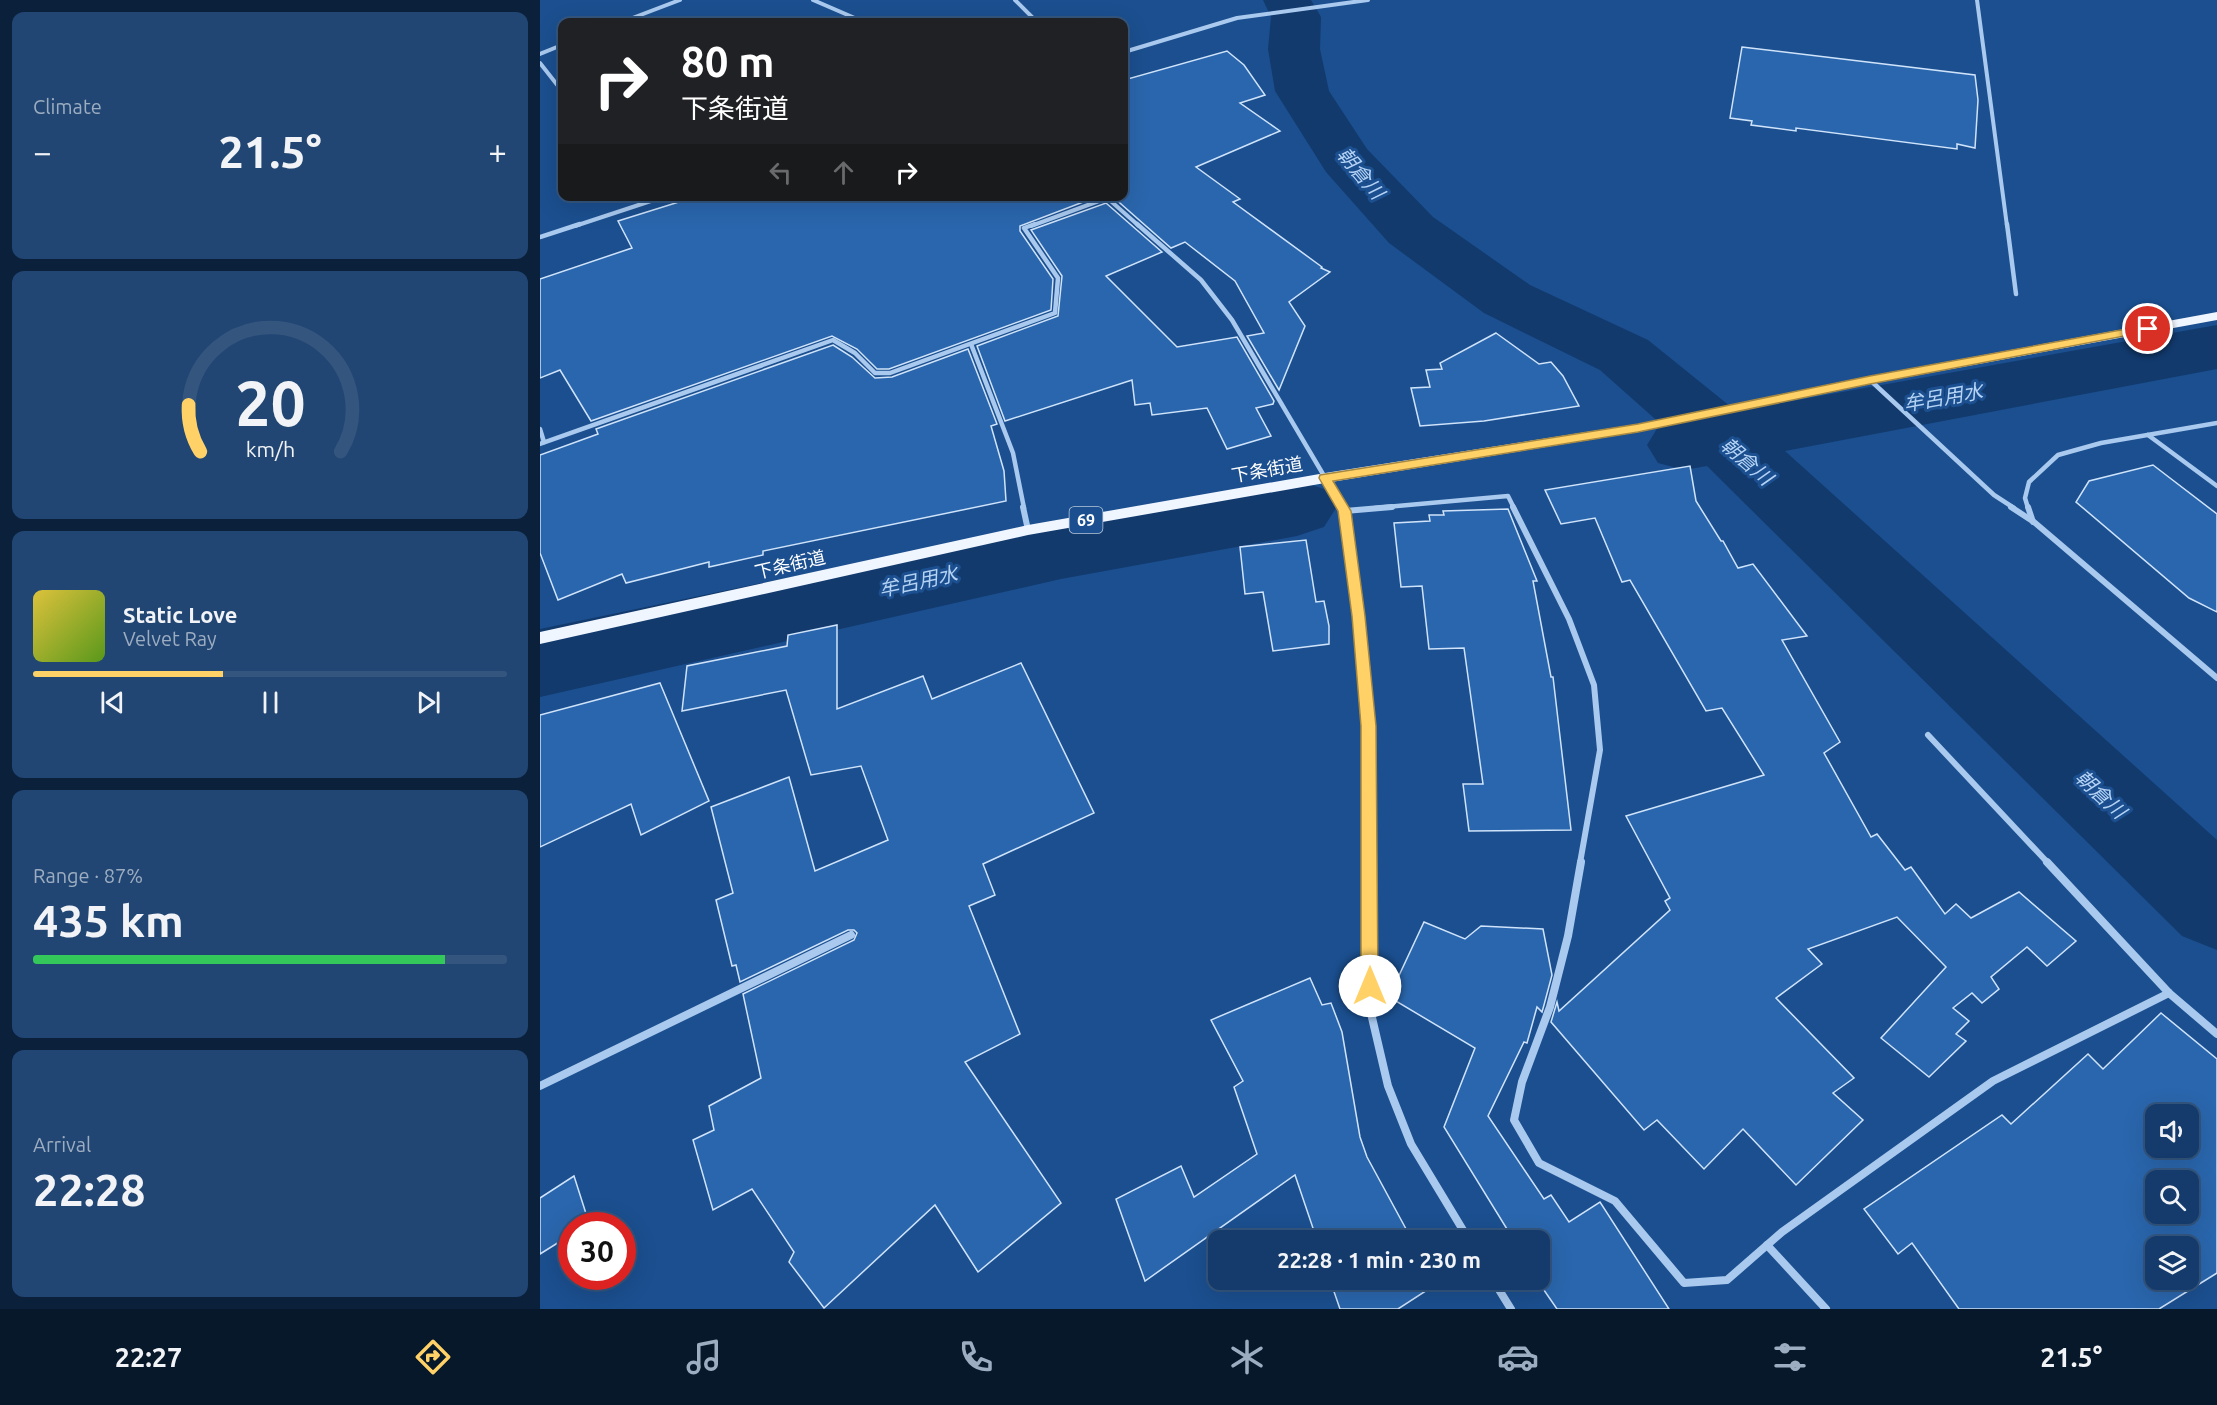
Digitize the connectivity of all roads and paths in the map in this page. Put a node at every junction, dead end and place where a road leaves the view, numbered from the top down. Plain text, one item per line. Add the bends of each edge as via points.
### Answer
1 (680, 0) edge
2 (813, 0) edge
3 (1015, 0) edge
4 (1368, 0) edge
5 (1977, 0) edge
6 (633, 18) edge
7 (855, 18) edge
8 (1033, 18) edge
9 (558, 47) edge
10 (1128, 51) edge
11 (540, 54) edge
12 (540, 63) edge
13 (558, 86) edge
14 (651, 201) edge
15 (1095, 201) edge
16 (1111, 201) edge
17 (540, 237) edge
18 (2016, 294) dead end
19 (2217, 316) edge
20 (971, 344) junction
21 (1871, 381) junction
22 (2217, 423) edge
23 (540, 429) edge
24 (2148, 435) junction
25 (542, 443) edge
26 (1325, 478) junction
27 (2217, 486) edge
28 (1345, 511) junction
29 (2034, 522) junction
30 (1028, 530) junction
31 (540, 638) edge
32 (2217, 678) edge
33 (1928, 735) dead end
34 (851, 935) dead end
35 (2169, 993) junction
36 (2217, 1034) edge
37 (540, 1086) edge
38 (1463, 1230) edge
39 (1767, 1245) junction
40 (1499, 1290) edge
41 (1511, 1309) edge
42 (1826, 1309) edge

1 - 6 street
2 - 7 street
3 - 8 street
4 - 10 street via 1237,18
5 - 18 street
9 - 11 street
12 - 13 street
14 - 17 street
15 - 20 street via 1024,228 1058,278 1055,313
16 - 26 street via 1201,279 1232,320
19 - 21 main road, 下条街道 / 69
20 - 25 street via 890,373 875,373 855,353 833,340
20 - 30 street via 1013,453
21 - 26 main road, 下条街道 / 69 via 1638,428
21 - 29 street via 1994,495
22 - 24 street
23 - 25 street
24 - 27 street
24 - 29 street via 2058,455 2029,482 2025,498
26 - 28 street
26 - 30 main road, 下条街道 / 69
28 - 38 street via 1369,726 1370,1009 1388,1086 1411,1144
28 - 39 street via 1508,496 1569,619 1594,685 1600,750 1568,936 1550,1007 1522,1082 1514,1120 1539,1163 1615,1201 1684,1283 1727,1280
29 - 32 street
30 - 31 main road, 下条街道 / 69
33 - 35 street
34 - 37 street
35 - 36 street
35 - 39 street via 1993,1081
39 - 42 street
40 - 41 street

